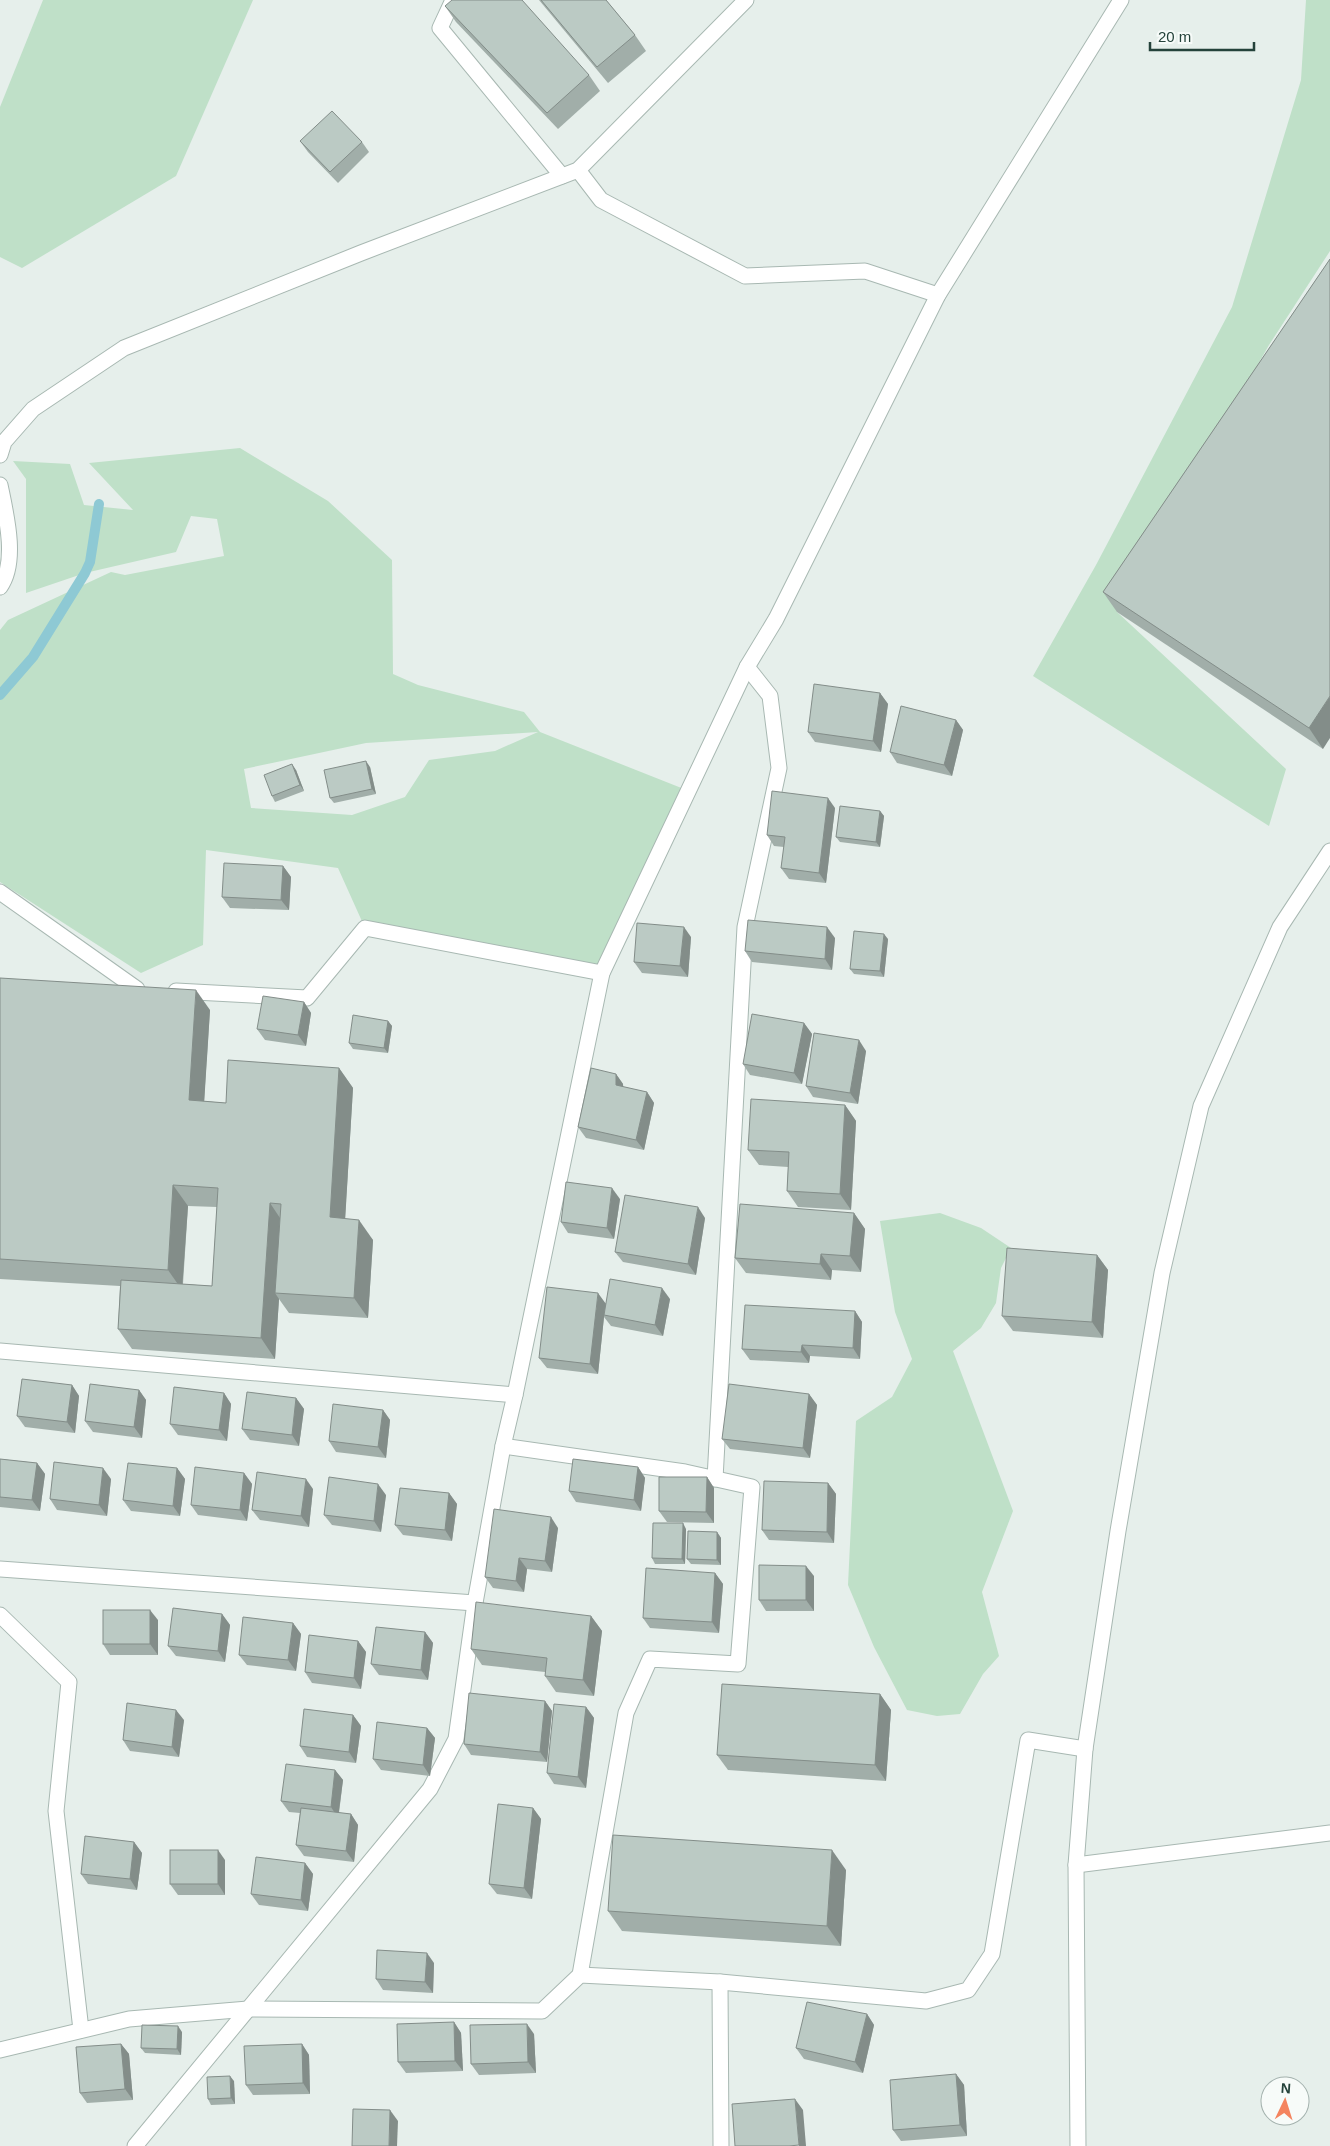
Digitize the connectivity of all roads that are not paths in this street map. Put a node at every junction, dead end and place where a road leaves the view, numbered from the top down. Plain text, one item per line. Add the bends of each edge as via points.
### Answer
1 (453, 0) edge
2 (746, 0) edge
3 (1121, 0) edge
4 (578, 170) junction
5 (562, 176) junction
6 (938, 295) junction
7 (0, 455) edge
8 (0, 485) edge
9 (0, 587) edge
10 (747, 667) junction
11 (1330, 851) edge
12 (0, 892) edge
13 (602, 973) junction
14 (108, 988) edge
15 (137, 989) junction
16 (0, 1351) edge
17 (515, 1395) junction
18 (503, 1446) junction
19 (715, 1479) junction
20 (0, 1569) edge
21 (475, 1603) junction
22 (0, 1615) edge
23 (1085, 1749) junction
24 (1330, 1833) edge
25 (1076, 1865) junction
26 (580, 1975) junction
27 (720, 1982) junction
28 (248, 2008) junction
29 (81, 2030) junction
30 (0, 2050) edge
31 (135, 2146) edge
32 (721, 2146) edge
33 (1078, 2146) edge

1 - 5 street via 440,28
2 - 4 street
3 - 6 street
4 - 5 street
4 - 6 street via 601,200 745,276 865,271
5 - 7 street via 124,348 33,409 4,442
6 - 10 street via 776,619
8 - 9 street via 10,556 6,579
10 - 13 street
10 - 19 street via 770,696 779,768 745,927
11 - 23 street via 1280,927 1201,1106 1162,1273
12 - 15 street
13 - 15 street via 365,928 307,998
13 - 17 street
14 - 15 street
16 - 17 street
17 - 18 street
18 - 19 street
18 - 21 street
19 - 26 street via 752,1487 738,1664 650,1660 626,1713
20 - 21 street
21 - 28 street via 456,1739 430,1789
22 - 29 street via 68,1682 56,1810
23 - 25 street
23 - 27 street via 1028,1740 992,1954 968,1990 926,2001
24 - 25 street
25 - 33 street
26 - 27 street
26 - 28 street via 542,2011
27 - 32 street
28 - 29 street via 129,2019
28 - 31 street
29 - 30 street

